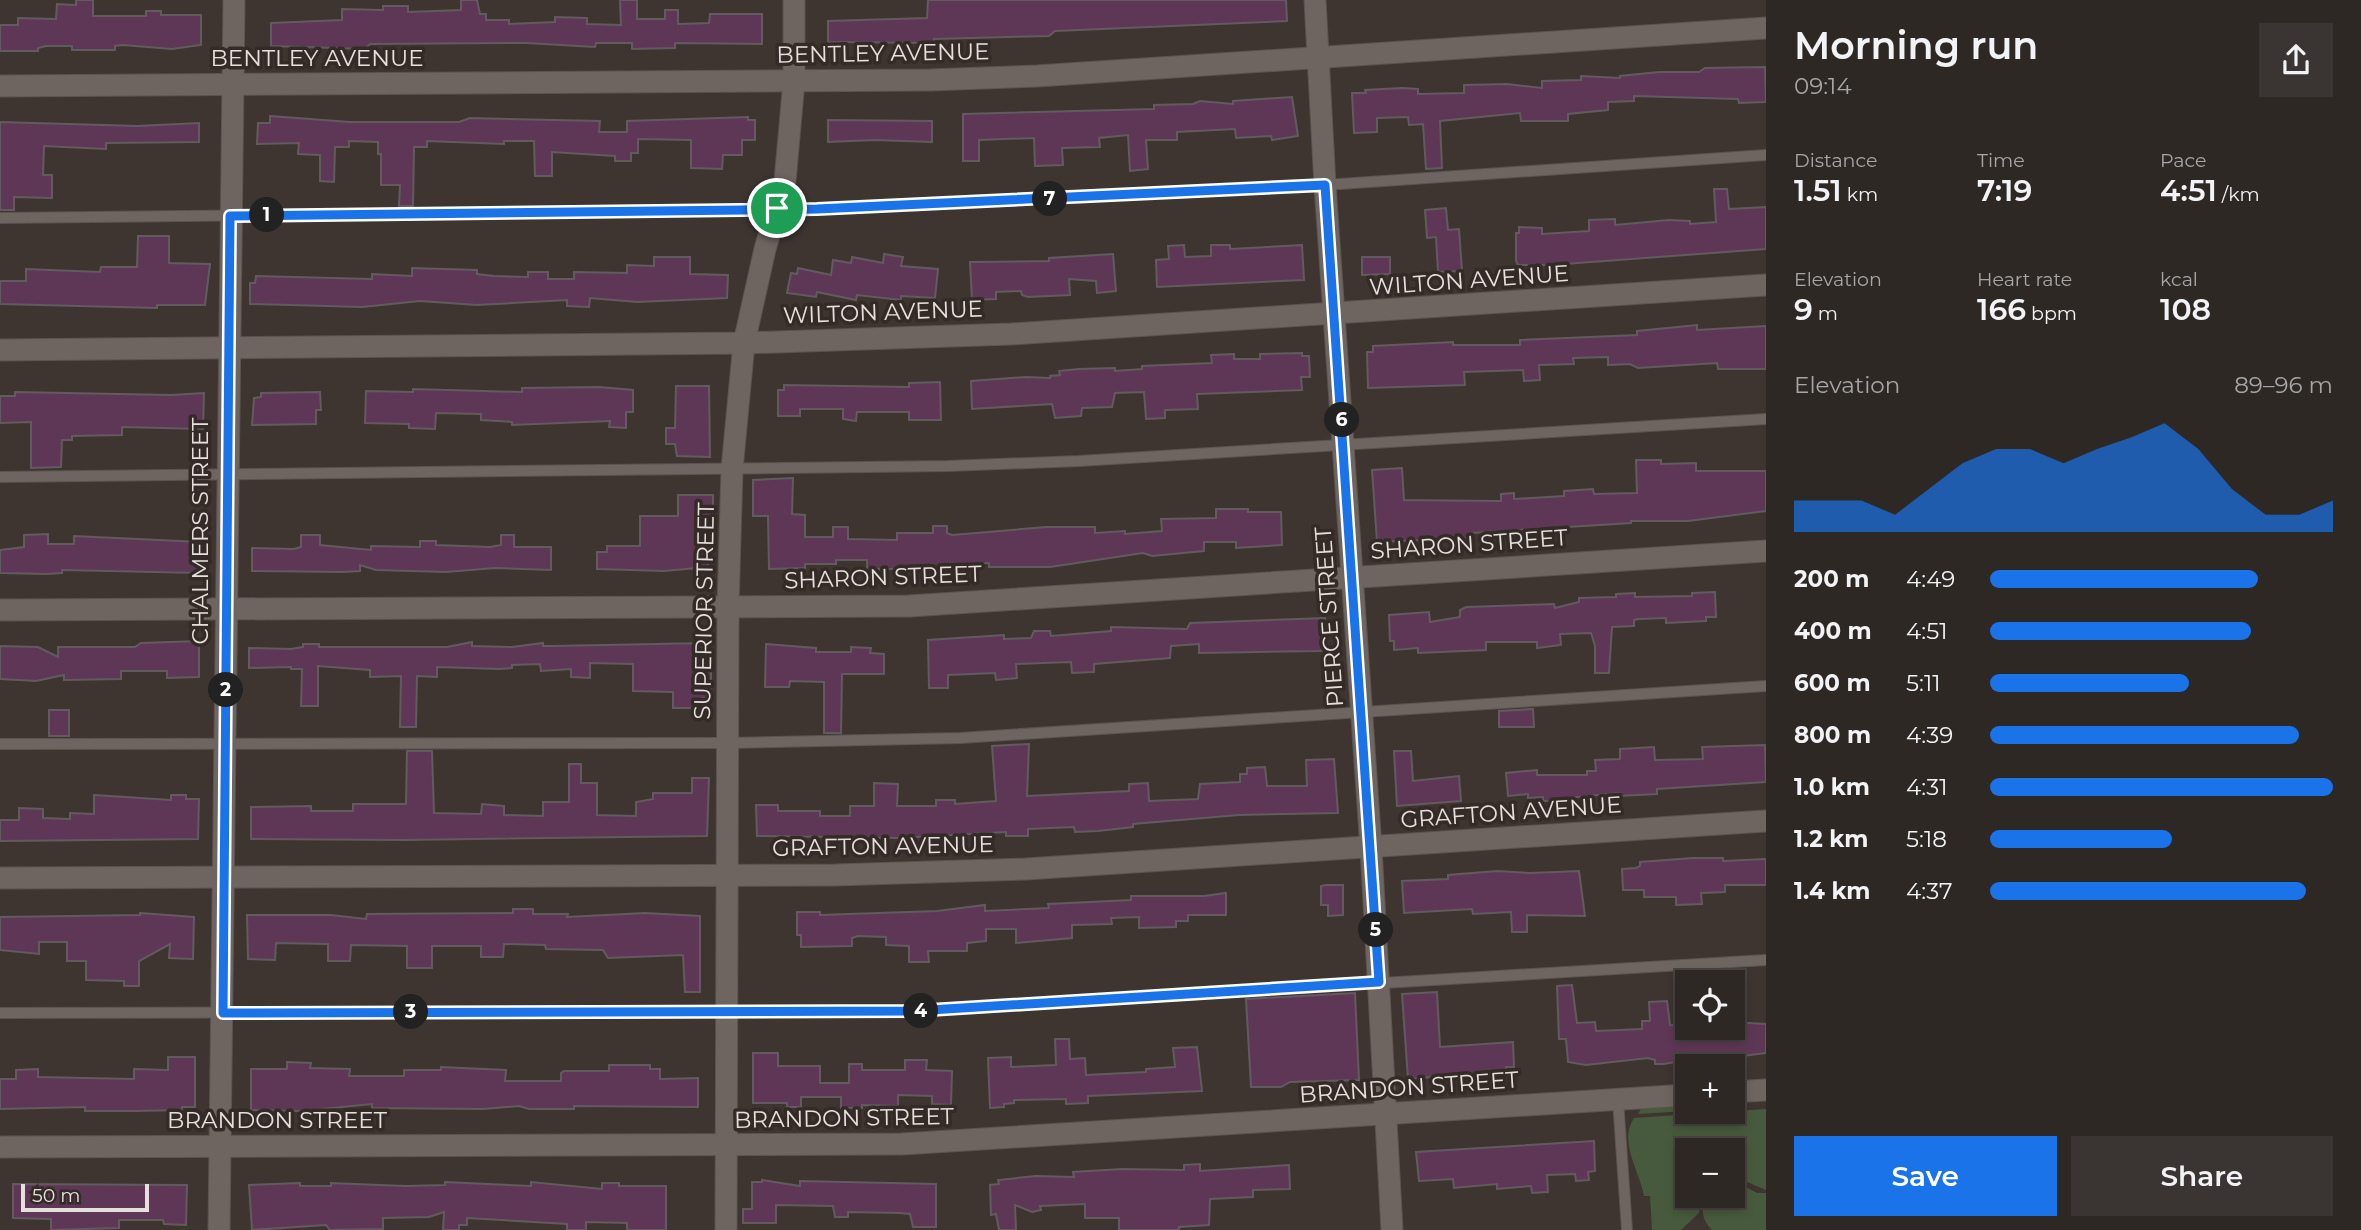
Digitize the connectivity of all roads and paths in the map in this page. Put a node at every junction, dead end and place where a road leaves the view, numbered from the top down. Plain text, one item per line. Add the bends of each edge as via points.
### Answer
1 (234, 0) edge
2 (794, 0) edge
3 (1315, 0) edge
4 (1766, 28) edge
5 (1318, 55) junction
6 (794, 81) junction
7 (232, 85) junction
8 (0, 86) edge
9 (1766, 155) edge
10 (1325, 185) junction
11 (777, 208) junction
12 (230, 216) junction
13 (0, 218) edge
14 (1766, 285) edge
15 (1335, 316) junction
16 (744, 344) junction
17 (228, 349) junction
18 (0, 350) edge
19 (1766, 419) edge
20 (1344, 445) junction
21 (732, 469) junction
22 (226, 473) junction
23 (0, 477) edge
24 (1766, 551) edge
25 (1353, 578) junction
26 (728, 607) junction
27 (227, 609) junction
28 (0, 610) edge
29 (1766, 686) edge
30 (1361, 713) junction
31 (728, 743) junction
32 (0, 744) edge
33 (225, 744) junction
34 (1766, 821) edge
35 (1371, 848) junction
36 (728, 874) junction
37 (225, 877) junction
38 (0, 878) edge
39 (1766, 960) edge
40 (1379, 982) junction
41 (728, 1010) junction
42 (0, 1013) edge
43 (223, 1013) junction
44 (1766, 1090) edge
45 (1745, 1091) edge
46 (1675, 1096) edge
47 (1618, 1100) junction
48 (1385, 1115) junction
49 (220, 1146) junction
50 (726, 1146) junction
51 (0, 1147) edge
52 (219, 1230) edge
53 (726, 1230) edge
54 (1392, 1230) edge
55 (1627, 1230) edge

1 - 7 street, CHALMERS STREET
2 - 6 street, SUPERIOR STREET
3 - 5 street, PIERCE STREET
4 - 5 street, BENTLEY AVENUE
5 - 6 street, BENTLEY AVENUE via 1037,76
5 - 10 street, PIERCE STREET
6 - 7 street, BENTLEY AVENUE
6 - 11 street, SUPERIOR STREET via 787,170
7 - 8 street, BENTLEY AVENUE
7 - 12 street, CHALMERS STREET
9 - 10 lane
10 - 11 lane via 957,204
10 - 15 street, PIERCE STREET
11 - 12 lane
11 - 16 street, SUPERIOR STREET
12 - 13 lane
12 - 17 street, CHALMERS STREET
14 - 15 street, WILTON AVENUE
15 - 16 street, WILTON AVENUE
15 - 20 street, PIERCE STREET
16 - 17 street, WILTON AVENUE
16 - 21 street, SUPERIOR STREET
17 - 18 street, WILTON AVENUE
17 - 22 street, CHALMERS STREET
19 - 20 lane
20 - 21 lane via 1066,462
20 - 25 street, PIERCE STREET
21 - 22 lane
21 - 26 street, SUPERIOR STREET
22 - 23 lane
22 - 27 street, CHALMERS STREET
24 - 25 street, SHARON STREET
25 - 26 street, SHARON STREET via 909,606
25 - 30 street, PIERCE STREET
26 - 27 street, SHARON STREET
26 - 31 street, SUPERIOR STREET
27 - 28 street, SHARON STREET
27 - 33 street, CHALMERS STREET
29 - 30 lane
30 - 31 lane via 960,738
30 - 35 street, PIERCE STREET
31 - 33 lane
31 - 36 street, SUPERIOR STREET
32 - 33 lane
33 - 37 street, CHALMERS STREET
34 - 35 street, GRAFTON AVENUE
35 - 36 street, GRAFTON AVENUE via 1026,869
35 - 40 street, PIERCE STREET
36 - 37 street, GRAFTON AVENUE
36 - 41 street, SUPERIOR STREET
37 - 38 street, GRAFTON AVENUE
37 - 43 street, CHALMERS STREET
39 - 40 lane
40 - 41 lane via 983,1008
40 - 48 street, PIERCE STREET
41 - 43 lane
41 - 50 street, SUPERIOR STREET
42 - 43 lane
43 - 49 street, CHALMERS STREET
44 - 45 street
46 - 47 street, BRANDON STREET
47 - 48 street, BRANDON STREET
47 - 55 lane
48 - 50 street, BRANDON STREET via 999,1141
48 - 54 street, PIERCE STREET
49 - 50 street, BRANDON STREET
49 - 51 street, BRANDON STREET
49 - 52 street, CHALMERS STREET
50 - 53 street, SUPERIOR STREET

